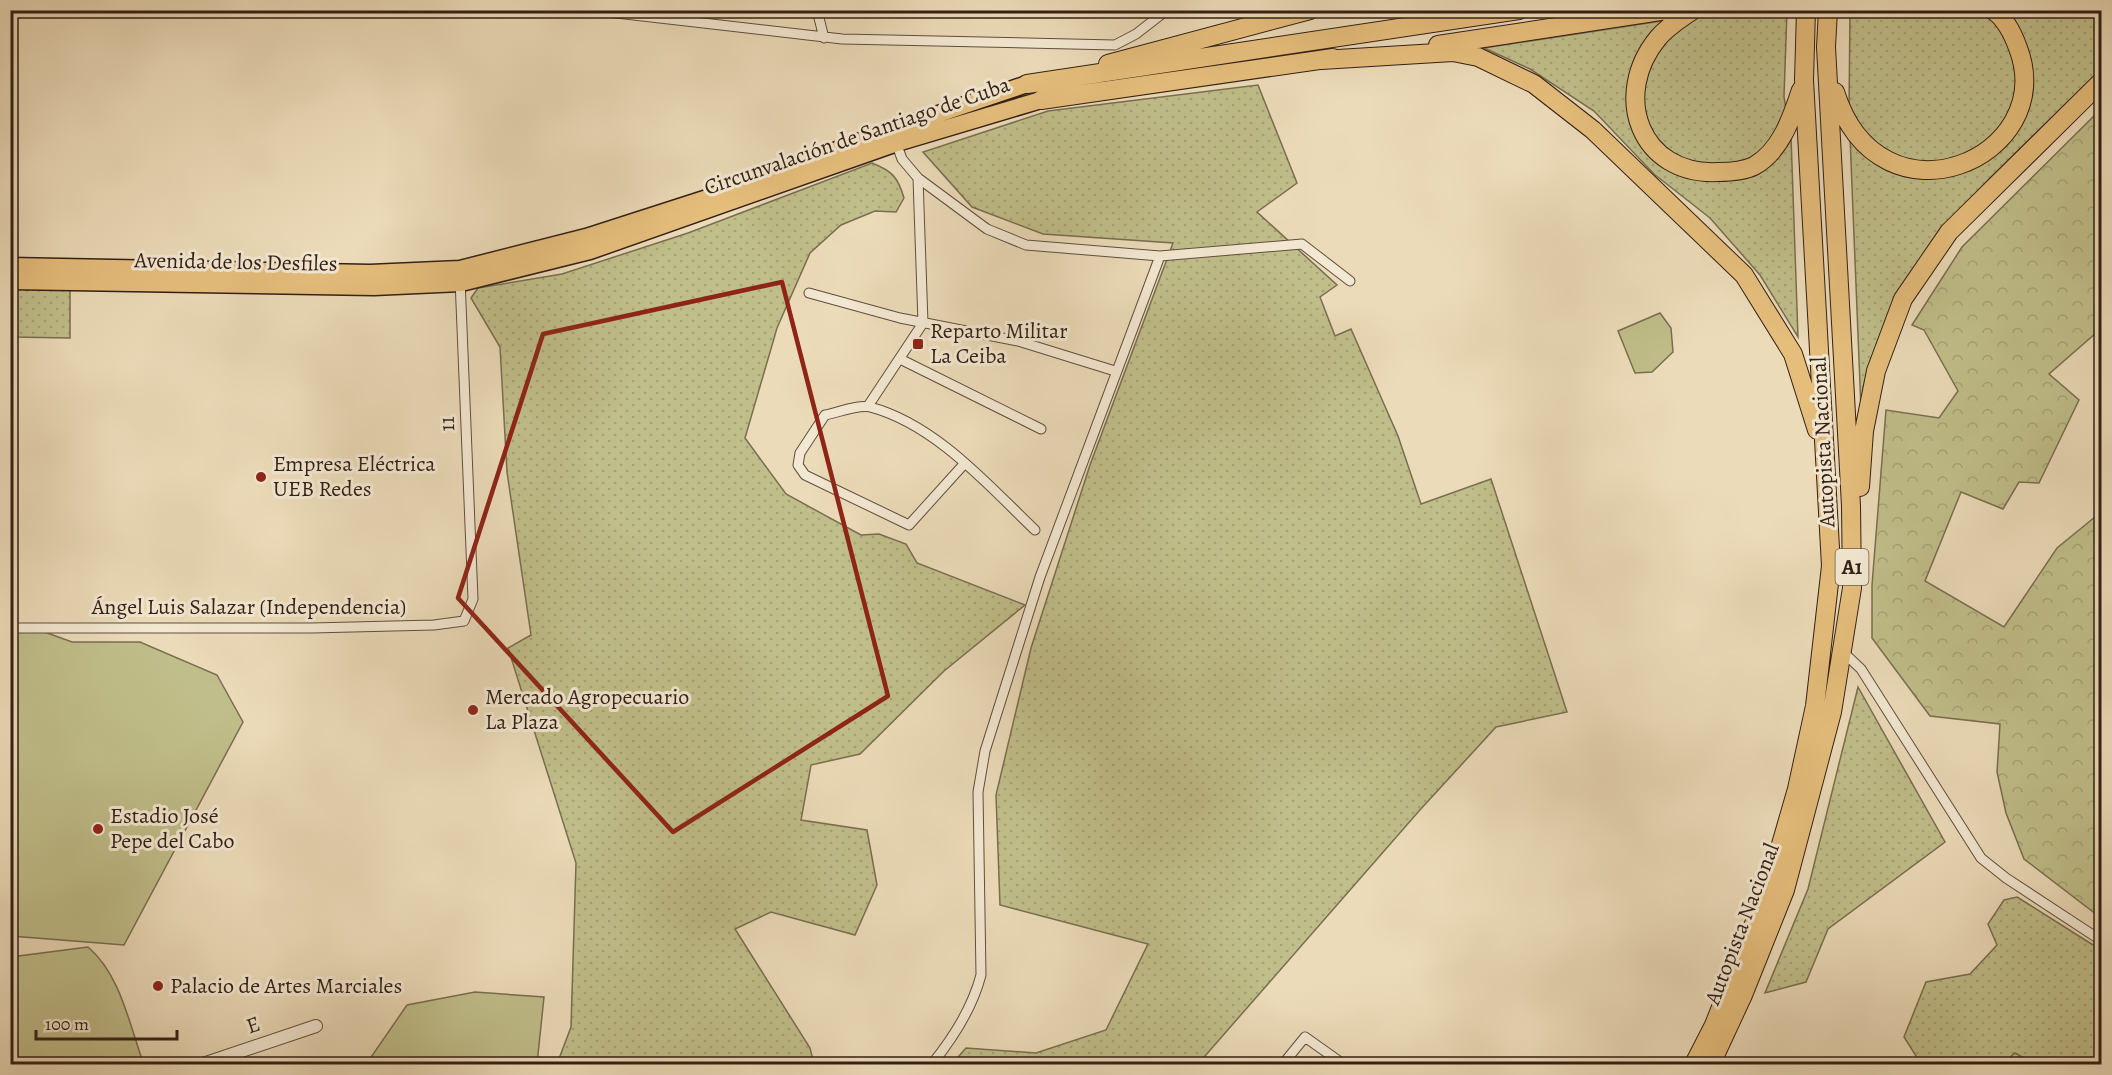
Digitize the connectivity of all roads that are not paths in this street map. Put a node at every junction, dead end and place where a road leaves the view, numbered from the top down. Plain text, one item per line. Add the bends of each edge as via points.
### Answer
1 (590, 10) edge
2 (817, 10) edge
3 (1167, 10) edge
4 (1310, 10) edge
5 (1519, 10) edge
6 (1667, 10) edge
7 (1693, 10) edge
8 (1806, 10) edge
9 (1828, 10) edge
10 (1993, 10) edge
11 (1136, 34) junction
12 (824, 38) junction
13 (1826, 46) junction
14 (1321, 60) junction
15 (1118, 61) junction
16 (1804, 80) junction
17 (2102, 81) edge
18 (1028, 84) junction
19 (1041, 100) joint
20 (894, 136) junction
21 (918, 178) junction
22 (1160, 256) junction
23 (10, 266) edge
24 (460, 276) junction
25 (231, 277) junction
26 (10, 281) edge
27 (1350, 281) dead end
28 (809, 293) dead end
29 (923, 323) junction
30 (900, 359) junction
31 (1115, 371) junction
32 (868, 406) junction
33 (1041, 429) dead end
34 (965, 463) junction
35 (1826, 464) junction
36 (1035, 530) dead end
37 (1852, 588) junction
38 (473, 599) joint
39 (10, 628) edge
40 (1843, 652) junction
41 (2102, 941) edge
42 (316, 1026) dead end
43 (203, 1065) edge
44 (932, 1065) edge
45 (1283, 1065) edge
46 (1343, 1065) edge
47 (1694, 1065) edge
48 (1711, 1065) edge

1 - 12 street
2 - 12 street
3 - 11 street
4 - 15 highway
5 - 18 highway, Circunvalación de Santiago de Cuba
6 - 14 highway, Circunvalación de Santiago de Cuba
7 - 16 highway via 1669,25 1656,41 1638,74 1634,94 1644,136 1659,155 1676,166 1701,173 1754,166 1791,123
8 - 16 highway, Autopista Nacional / A1
9 - 13 highway, Autopista Nacional / A1
10 - 13 highway via 2012,33 2022,58 2023,87 2017,111 2005,133 1981,156 1951,168 1909,169 1883,159 1861,141 1841,113
11 - 12 street via 1115,45
11 - 15 street
13 - 37 highway, Autopista Nacional / A1
14 - 19 highway, Circunvalación de Santiago de Cuba
14 - 35 highway via 1453,52 1478,57 1534,84 1593,130 1744,275 1793,354
15 - 18 highway
16 - 35 highway, Autopista Nacional / A1
17 - 37 highway via 1949,232 1903,299 1876,371 1864,431
18 - 20 highway, Circunvalación de Santiago de Cuba
19 - 20 highway, Circunvalación de Santiago de Cuba
20 - 21 street via 902,159
20 - 24 highway, Circunvalación de Santiago de Cuba via 590,251
21 - 22 street via 987,229 1026,245
21 - 29 street
22 - 27 street via 1302,244
22 - 31 street
23 - 25 highway, Avenida de los Desfiles
24 - 25 highway, Avenida de los Desfiles via 374,287
24 - 38 street, 11
25 - 26 highway, Avenida de los Desfiles
28 - 29 street
29 - 30 street
29 - 31 street via 1018,341
30 - 32 street
30 - 33 street
31 - 44 street via 1032,599 985,751 978,792 981,975 974,999
32 - 34 street via 913,426
32 - 34 street via 825,415 800,453 798,465 805,475 909,525
34 - 36 street
35 - 47 highway, Autopista Nacional / A1 via 1831,566 1813,716 1797,789 1769,886
37 - 40 highway, Autopista Nacional / A1
38 - 39 street, Ángel Luis Salazar (Independencia) via 464,621 434,625
40 - 41 street via 1861,669 1981,858
40 - 48 highway, Autopista Nacional / A1 via 1816,778 1785,890
42 - 43 street, E
45 - 46 street via 1305,1036

